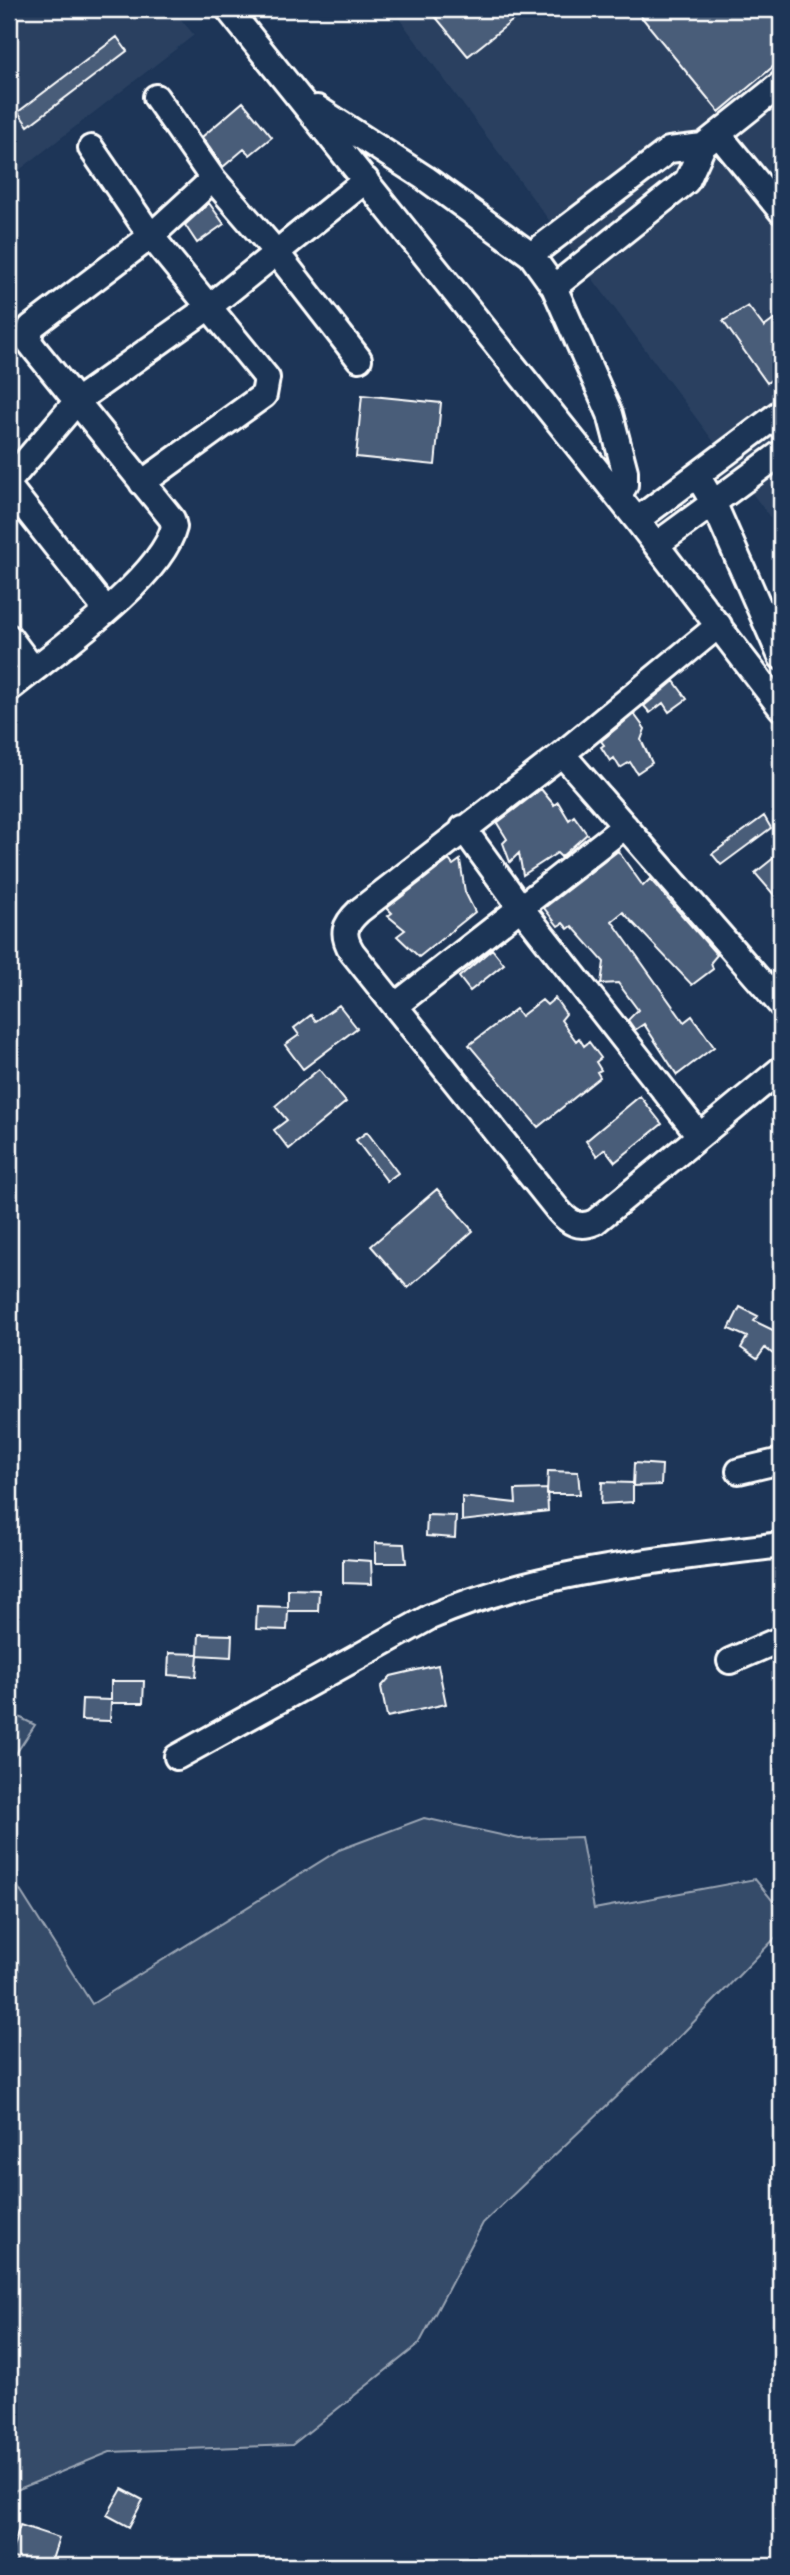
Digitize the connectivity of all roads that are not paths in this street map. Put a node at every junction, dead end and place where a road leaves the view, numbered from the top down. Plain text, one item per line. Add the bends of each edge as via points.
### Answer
1 (228, 9) edge
2 (781, 84) edge
3 (156, 97) dead end
4 (299, 97) junction
5 (711, 140) junction
6 (91, 148) dead end
7 (213, 179) junction
8 (366, 180) junction
9 (781, 211) edge
10 (151, 236) junction
11 (276, 252) junction
12 (531, 255) junction
13 (554, 287) junction
14 (209, 307) junction
15 (359, 359) dead end
16 (78, 400) junction
17 (781, 412) edge
18 (781, 453) edge
19 (697, 475) junction
20 (142, 483) junction
21 (9, 484) edge
22 (618, 496) junction
23 (714, 504) junction
24 (637, 520) junction
25 (656, 545) junction
26 (106, 610) junction
27 (719, 625) junction
28 (9, 637) edge
29 (781, 657) edge
30 (33, 669) junction
31 (9, 689) edge
32 (781, 708) edge
33 (562, 754) junction
34 (625, 826) junction
35 (463, 828) junction
36 (521, 908) junction
37 (396, 1005) junction
38 (781, 1005) edge
39 (781, 1069) edge
40 (699, 1135) junction
41 (781, 1461) edge
42 (739, 1471) dead end
43 (781, 1545) edge
44 (781, 1639) edge
45 (730, 1661) dead end
46 (177, 1757) dead end

1 - 4 street
2 - 5 street
3 - 7 street
4 - 8 street
4 - 12 street via 425,178
5 - 9 street
5 - 12 street via 669,150
5 - 13 street via 688,181
6 - 10 street
7 - 10 street
7 - 11 street
8 - 11 street
8 - 22 street
10 - 14 street
10 - 16 street via 31,327 29,342
11 - 14 street
11 - 15 street
12 - 13 street
13 - 22 street via 610,414 625,471 625,485
14 - 16 street
14 - 20 street via 267,378 268,387 264,395
16 - 20 street
16 - 21 street
17 - 19 street
18 - 23 street
19 - 23 street
19 - 24 street
20 - 26 street via 172,519 172,537 158,559
21 - 26 street
22 - 24 street
23 - 25 street
23 - 29 street
24 - 25 street
25 - 27 street
26 - 30 street
27 - 32 street
27 - 33 street
28 - 30 street
30 - 31 street
33 - 34 street
33 - 35 street
34 - 36 street
34 - 38 street
35 - 36 street
35 - 37 street via 346,926 346,943
36 - 37 street
36 - 40 street
37 - 40 street via 558,1210 574,1224 595,1222
39 - 40 street
41 - 42 street
43 - 46 street via 562,1575 473,1598 430,1617
44 - 45 street

